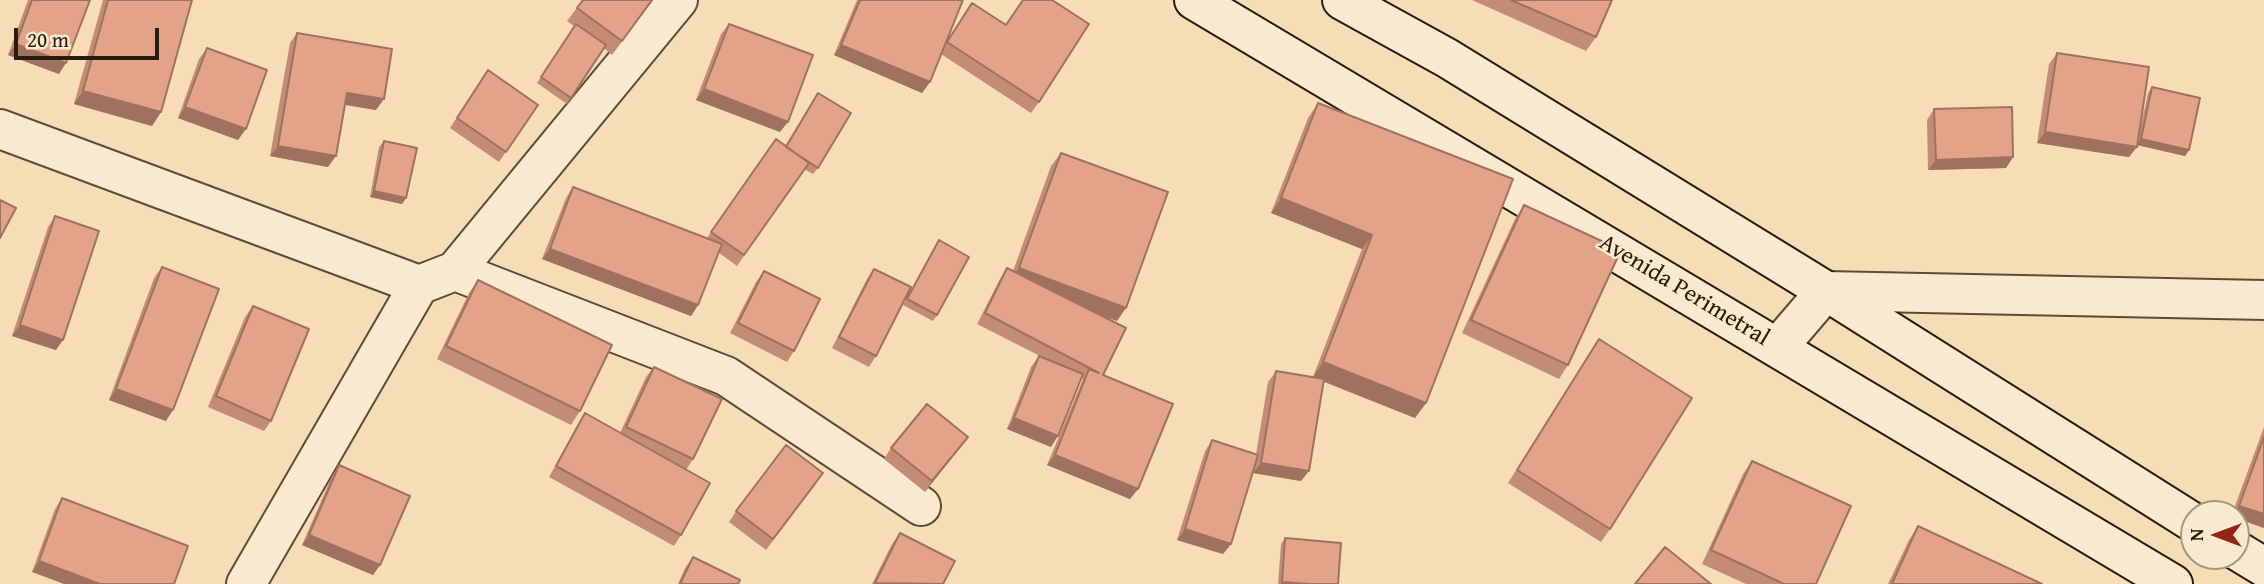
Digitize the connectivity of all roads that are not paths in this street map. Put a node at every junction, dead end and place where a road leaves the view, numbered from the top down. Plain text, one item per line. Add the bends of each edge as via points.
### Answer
1 (678, 0) edge
2 (1194, 0) edge
3 (1342, 0) edge
4 (0, 129) edge
5 (455, 271) junction
6 (419, 285) junction
7 (1826, 291) junction
8 (2264, 300) edge
9 (1778, 347) junction
10 (922, 506) dead end
11 (2180, 514) edge
12 (246, 584) edge
13 (2173, 584) edge

1 - 5 street
2 - 9 street, Avenida Perimetral
3 - 7 street via 1447,58
4 - 6 street
5 - 6 street
5 - 10 street via 726,376
6 - 12 street
7 - 8 street
7 - 9 street
7 - 11 street
9 - 13 street, Avenida Perimetral

